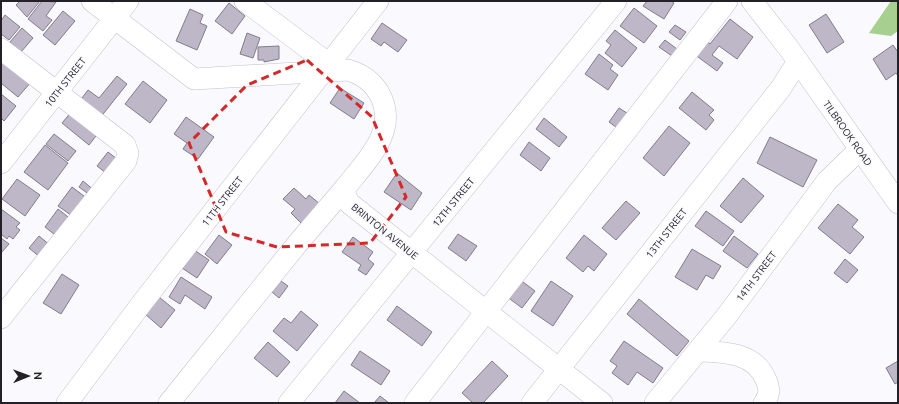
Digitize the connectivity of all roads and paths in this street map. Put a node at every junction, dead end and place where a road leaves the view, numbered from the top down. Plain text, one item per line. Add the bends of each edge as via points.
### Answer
1 (92, 1) edge
2 (128, 1) edge
3 (245, 1) edge
4 (378, 1) edge
5 (616, 1) edge
6 (727, 1) edge
7 (752, 1) edge
8 (115, 19) junction
9 (1, 49) edge
10 (798, 61) junction
11 (326, 68) junction
12 (57, 92) junction
13 (860, 150) junction
14 (1, 163) edge
15 (345, 188) junction
16 (898, 203) edge
17 (412, 252) junction
18 (486, 311) junction
19 (1, 318) edge
20 (698, 351) junction
21 (559, 369) junction
22 (67, 403) edge
23 (170, 403) edge
24 (289, 403) edge
25 (414, 403) edge
26 (532, 403) edge
27 (602, 403) edge
28 (655, 403) edge
29 (764, 403) edge

1 - 8 street
2 - 8 street, 10TH STREET
3 - 11 street
4 - 11 street, 11TH STREET
5 - 17 street, 12TH STREET
6 - 18 street
7 - 10 street, TILBROOK ROAD
8 - 11 street via 194,79
8 - 12 street, 10TH STREET
9 - 12 street
10 - 13 street, TILBROOK ROAD
10 - 21 street, 13TH STREET via 781,88
11 - 15 street via 348,70 366,78 376,88 386,112 387,122 379,144
11 - 22 street, 11TH STREET
12 - 14 street, 10TH STREET
12 - 19 street via 125,145 127,158
13 - 16 street, TILBROOK ROAD
13 - 20 street, 14TH STREET via 827,181
15 - 17 street, BRINTON AVENUE via 349,203
15 - 23 street
17 - 18 street, BRINTON AVENUE
17 - 24 street, 12TH STREET
18 - 21 street, BRINTON AVENUE
18 - 25 street
20 - 28 street, 14TH STREET
20 - 29 street via 729,352 749,360 764,373 769,387 768,397
21 - 26 street, 13TH STREET
21 - 27 street, BRINTON AVENUE

